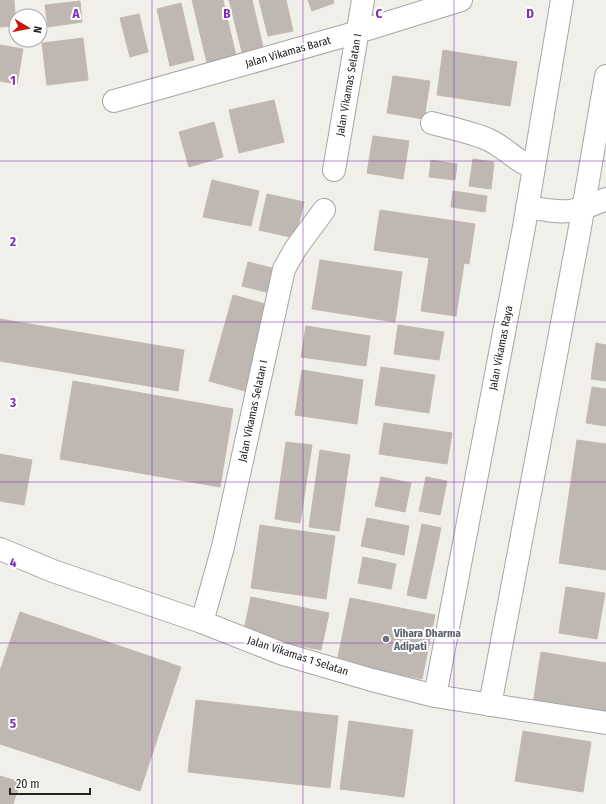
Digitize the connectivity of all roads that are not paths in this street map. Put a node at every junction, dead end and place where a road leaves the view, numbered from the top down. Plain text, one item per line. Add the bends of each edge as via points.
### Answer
1 (363, 0) edge
2 (461, 0) edge
3 (562, 0) edge
4 (358, 32) junction
5 (606, 76) edge
6 (114, 101) dead end
7 (432, 122) dead end
8 (534, 167) junction
9 (334, 170) dead end
10 (606, 199) edge
11 (533, 208) junction
12 (324, 210) dead end
13 (575, 211) junction
14 (0, 549) edge
15 (202, 622) junction
16 (442, 697) junction
17 (484, 704) junction
18 (606, 723) edge

1 - 4 street, Jalan Vikamas Selatan I
2 - 4 street, Jalan Vikamas Barat
3 - 8 street, Jalan Vikamas Raya
4 - 6 street, Jalan Vikamas Barat
4 - 9 street, Jalan Vikamas Selatan I
5 - 13 street
7 - 8 street via 488,139 525,165
8 - 11 street, Jalan Vikamas Raya
10 - 13 street
11 - 13 street
11 - 16 street, Jalan Vikamas Raya
12 - 15 street, Jalan Vikamas Selatan I via 284,269 223,547
13 - 17 street
14 - 15 street, Jalan Vikamas 1 Selatan via 53,571
15 - 16 street, Jalan Vikamas 1 Selatan via 283,654
16 - 17 street, Jalan Vikamas 1 Selatan
17 - 18 street, Jalan Vikamas 1 Selatan

